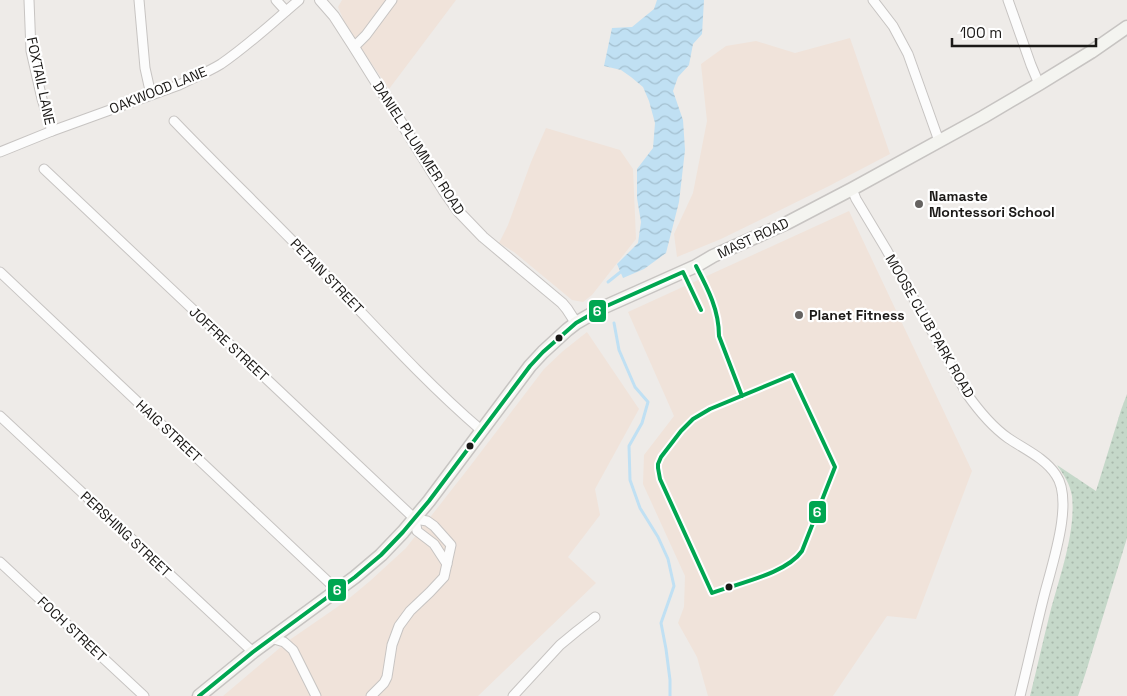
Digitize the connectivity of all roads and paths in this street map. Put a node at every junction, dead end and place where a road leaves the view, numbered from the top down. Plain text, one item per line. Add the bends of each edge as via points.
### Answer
1 (29, 0) edge
2 (139, 0) edge
3 (276, 0) edge
4 (299, 0) edge
5 (320, 0) edge
6 (392, 0) edge
7 (873, 0) edge
8 (1008, 0) edge
9 (286, 11) junction
10 (1127, 27) edge
11 (354, 47) junction
12 (1039, 84) junction
13 (151, 95) junction
14 (174, 121) dead end
15 (52, 131) junction
16 (939, 141) junction
17 (0, 152) edge
18 (44, 169) dead end
19 (852, 189) junction
20 (0, 272) edge
21 (576, 323) junction
22 (0, 416) edge
23 (481, 430) junction
24 (415, 519) junction
25 (0, 562) edge
26 (446, 564) junction
27 (338, 590) junction
28 (595, 617) dead end
29 (271, 638) junction
30 (253, 652) junction
31 (144, 696) edge
32 (199, 696) edge
33 (316, 696) edge
34 (372, 696) edge
35 (513, 696) edge
36 (1020, 696) edge

1 - 15 street, FOXTAIL LANE via 31,51
2 - 13 street via 145,68
3 - 9 street
4 - 9 street, OAKWOOD LANE
5 - 11 street, DANIEL PLUMMER ROAD
6 - 11 street
7 - 16 street via 905,46
8 - 12 street
9 - 13 street, OAKWOOD LANE via 258,37 219,65
10 - 12 main road, MAST ROAD
11 - 21 street, DANIEL PLUMMER ROAD via 458,211 483,237 562,303
12 - 16 main road, MAST ROAD
13 - 15 street, OAKWOOD LANE
14 - 23 street, PETAIN STREET via 423,376
15 - 17 street, OAKWOOD LANE
16 - 19 main road, MAST ROAD
18 - 24 street, JOFFRE STREET
19 - 21 main road, MAST ROAD
19 - 36 street, MOOSE CLUB PARK ROAD via 967,394 994,426 1048,466 1060,481 1064,499 1056,555
20 - 27 street, HAIG STREET
21 - 23 main road, MAST ROAD via 530,366
22 - 30 street, PERSHING STREET
23 - 24 main road, MAST ROAD
24 - 26 street via 417,531 434,544
24 - 26 street via 434,526 451,545
24 - 27 main road, MAST ROAD via 381,555
25 - 31 street, FOCH STREET
26 - 34 street via 444,577 410,610 399,626 387,677
27 - 29 main road, MAST ROAD
28 - 35 street via 560,645
29 - 30 main road, MAST ROAD
29 - 33 street via 284,642 293,650
30 - 32 main road, MAST ROAD

